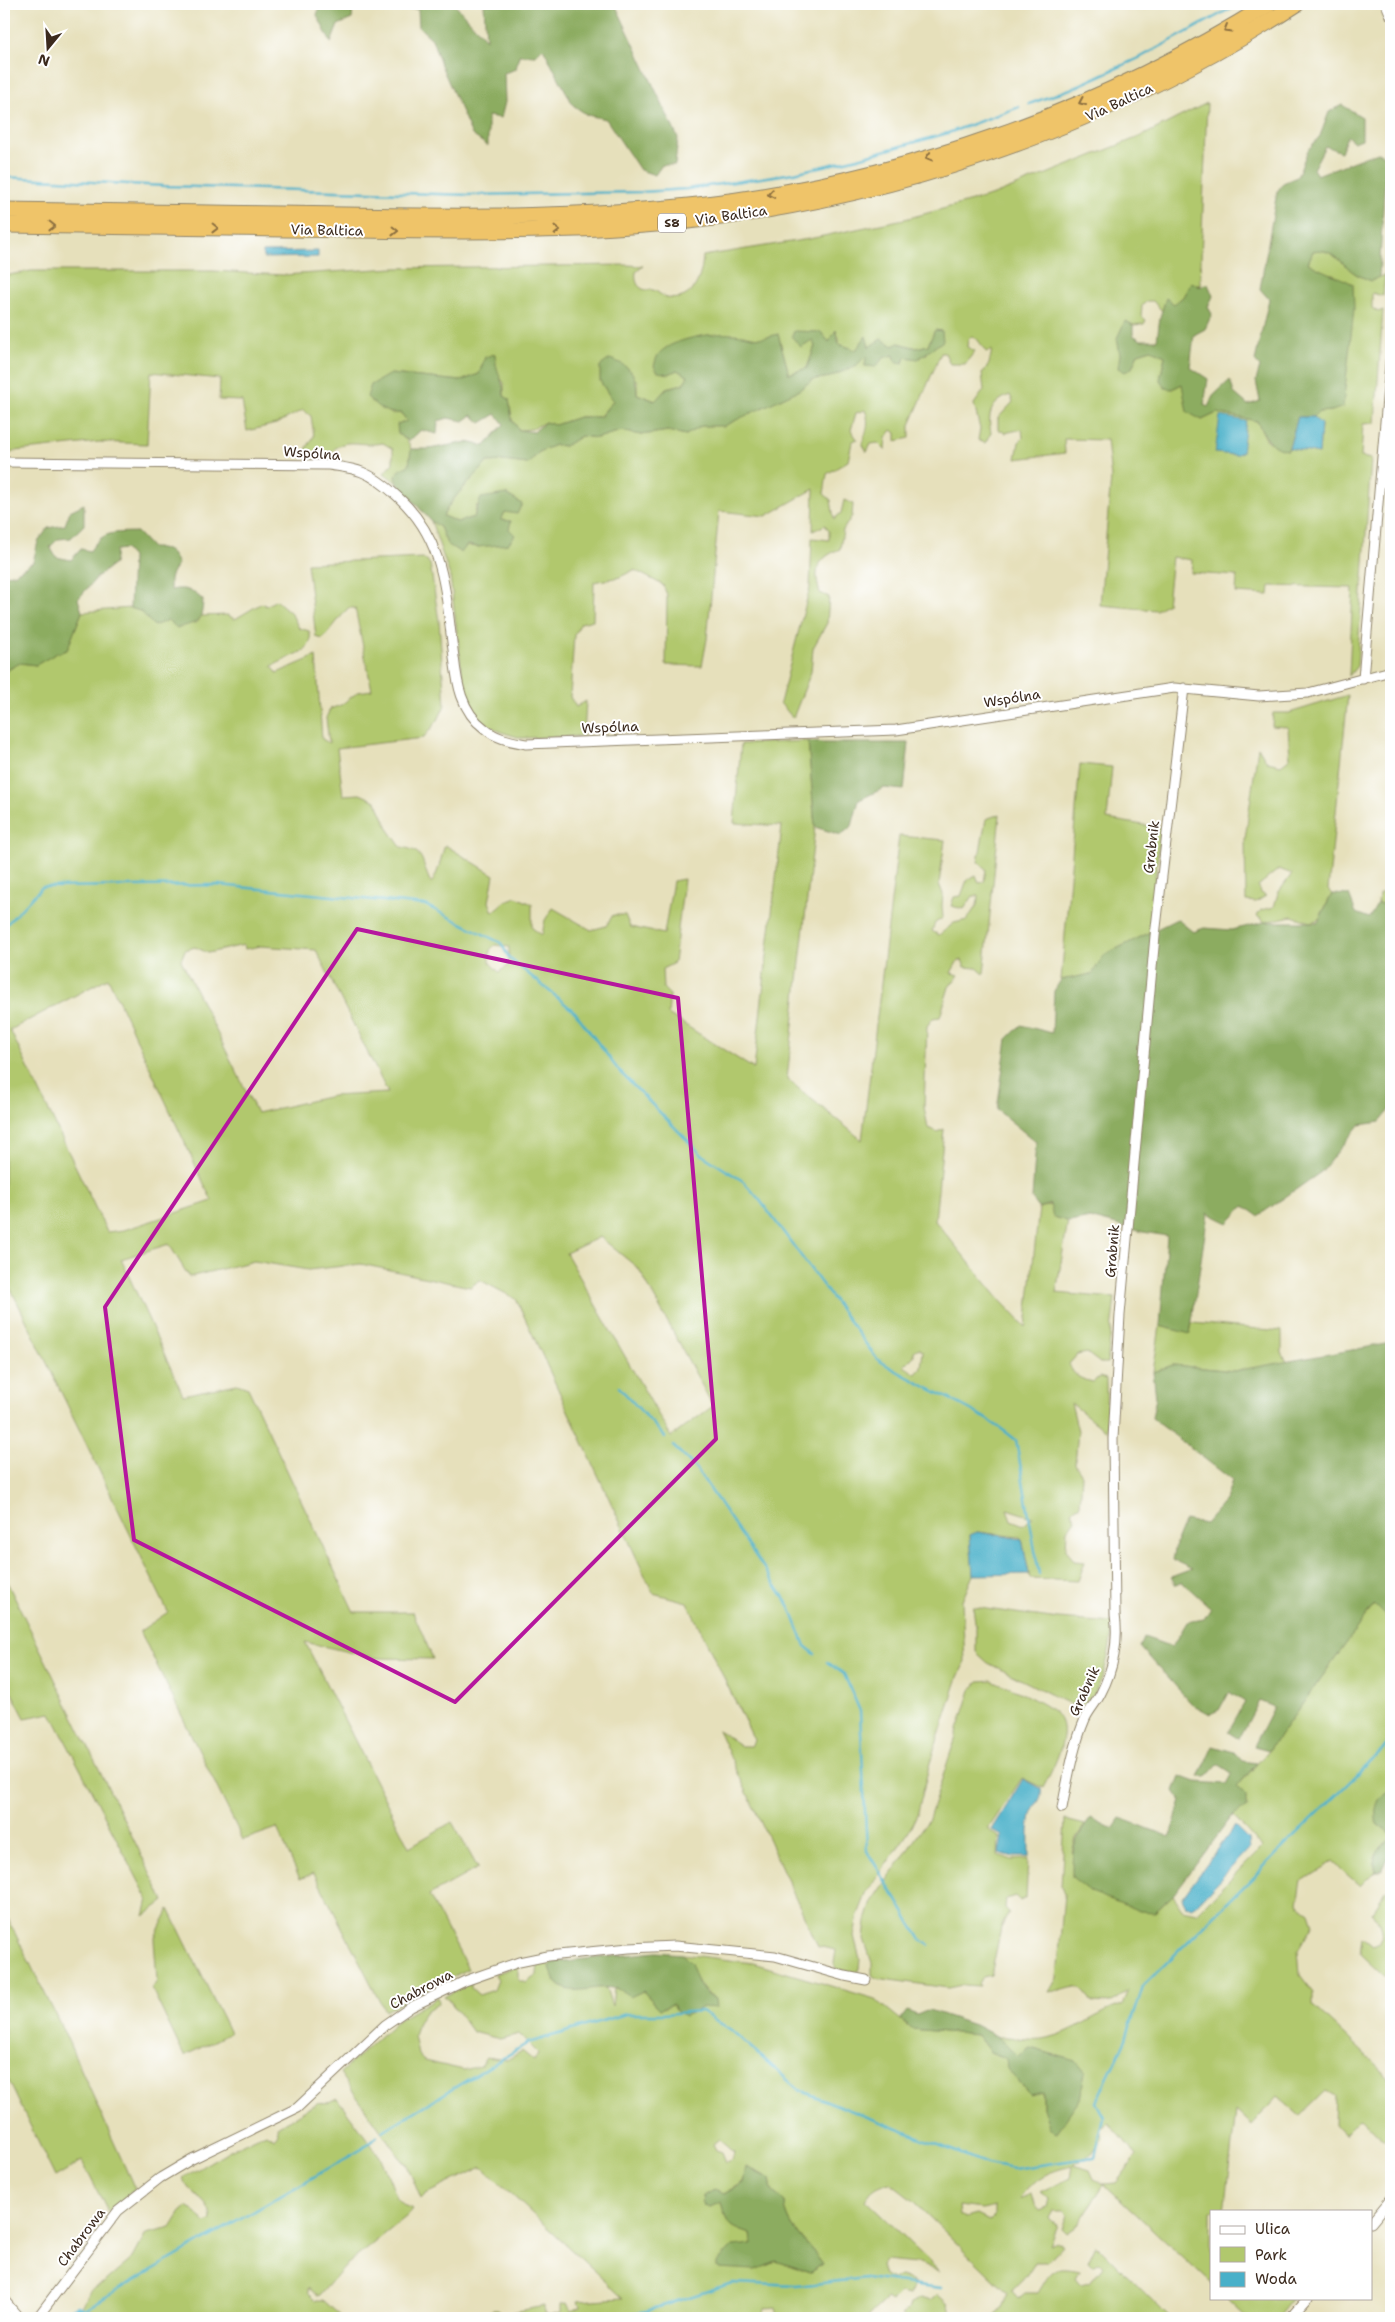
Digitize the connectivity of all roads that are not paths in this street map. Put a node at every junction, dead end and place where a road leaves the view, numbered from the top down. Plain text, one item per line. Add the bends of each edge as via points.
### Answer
1 (1269, 4) edge
2 (1297, 4) edge
3 (1386, 4) edge
4 (1391, 16) edge
5 (4, 210) edge
6 (4, 225) edge
7 (1391, 352) edge
8 (4, 462) edge
9 (1391, 671) edge
10 (1363, 678) junction
11 (1184, 688) junction
12 (1062, 1808) dead end
13 (866, 1980) dead end
14 (1391, 2199) edge
15 (1372, 2222) edge
16 (4, 2300) edge
17 (1306, 2300) edge
18 (19, 2318) edge
19 (37, 2318) edge
20 (1290, 2318) edge

1 -> 5 highway, Via Baltica / S8 via 1150,70 1014,129 896,167 752,198 642,210 531,216
6 -> 2 highway, Via Baltica / S8 via 524,231 644,225 761,211 908,179 1039,136 1174,75
3 - 4 street
7 - 10 street
8 - 11 street, Wspólna via 329,465 362,472 383,484 405,504 434,545 442,571 458,690 469,712 483,728 510,741 526,744 896,730
9 - 10 street, Wspólna
10 - 11 street, Wspólna via 1284,696
11 - 12 street, Grabnik via 1155,936 1120,1315 1112,1439 1118,1633 1101,1693 1085,1717
13 - 19 street, Chabrowa via 775,1956 675,1946 548,1956 518,1962 466,1981 411,2007 385,2025 297,2108 160,2178 118,2211
14 - 15 street
16 - 18 street
17 - 20 street

